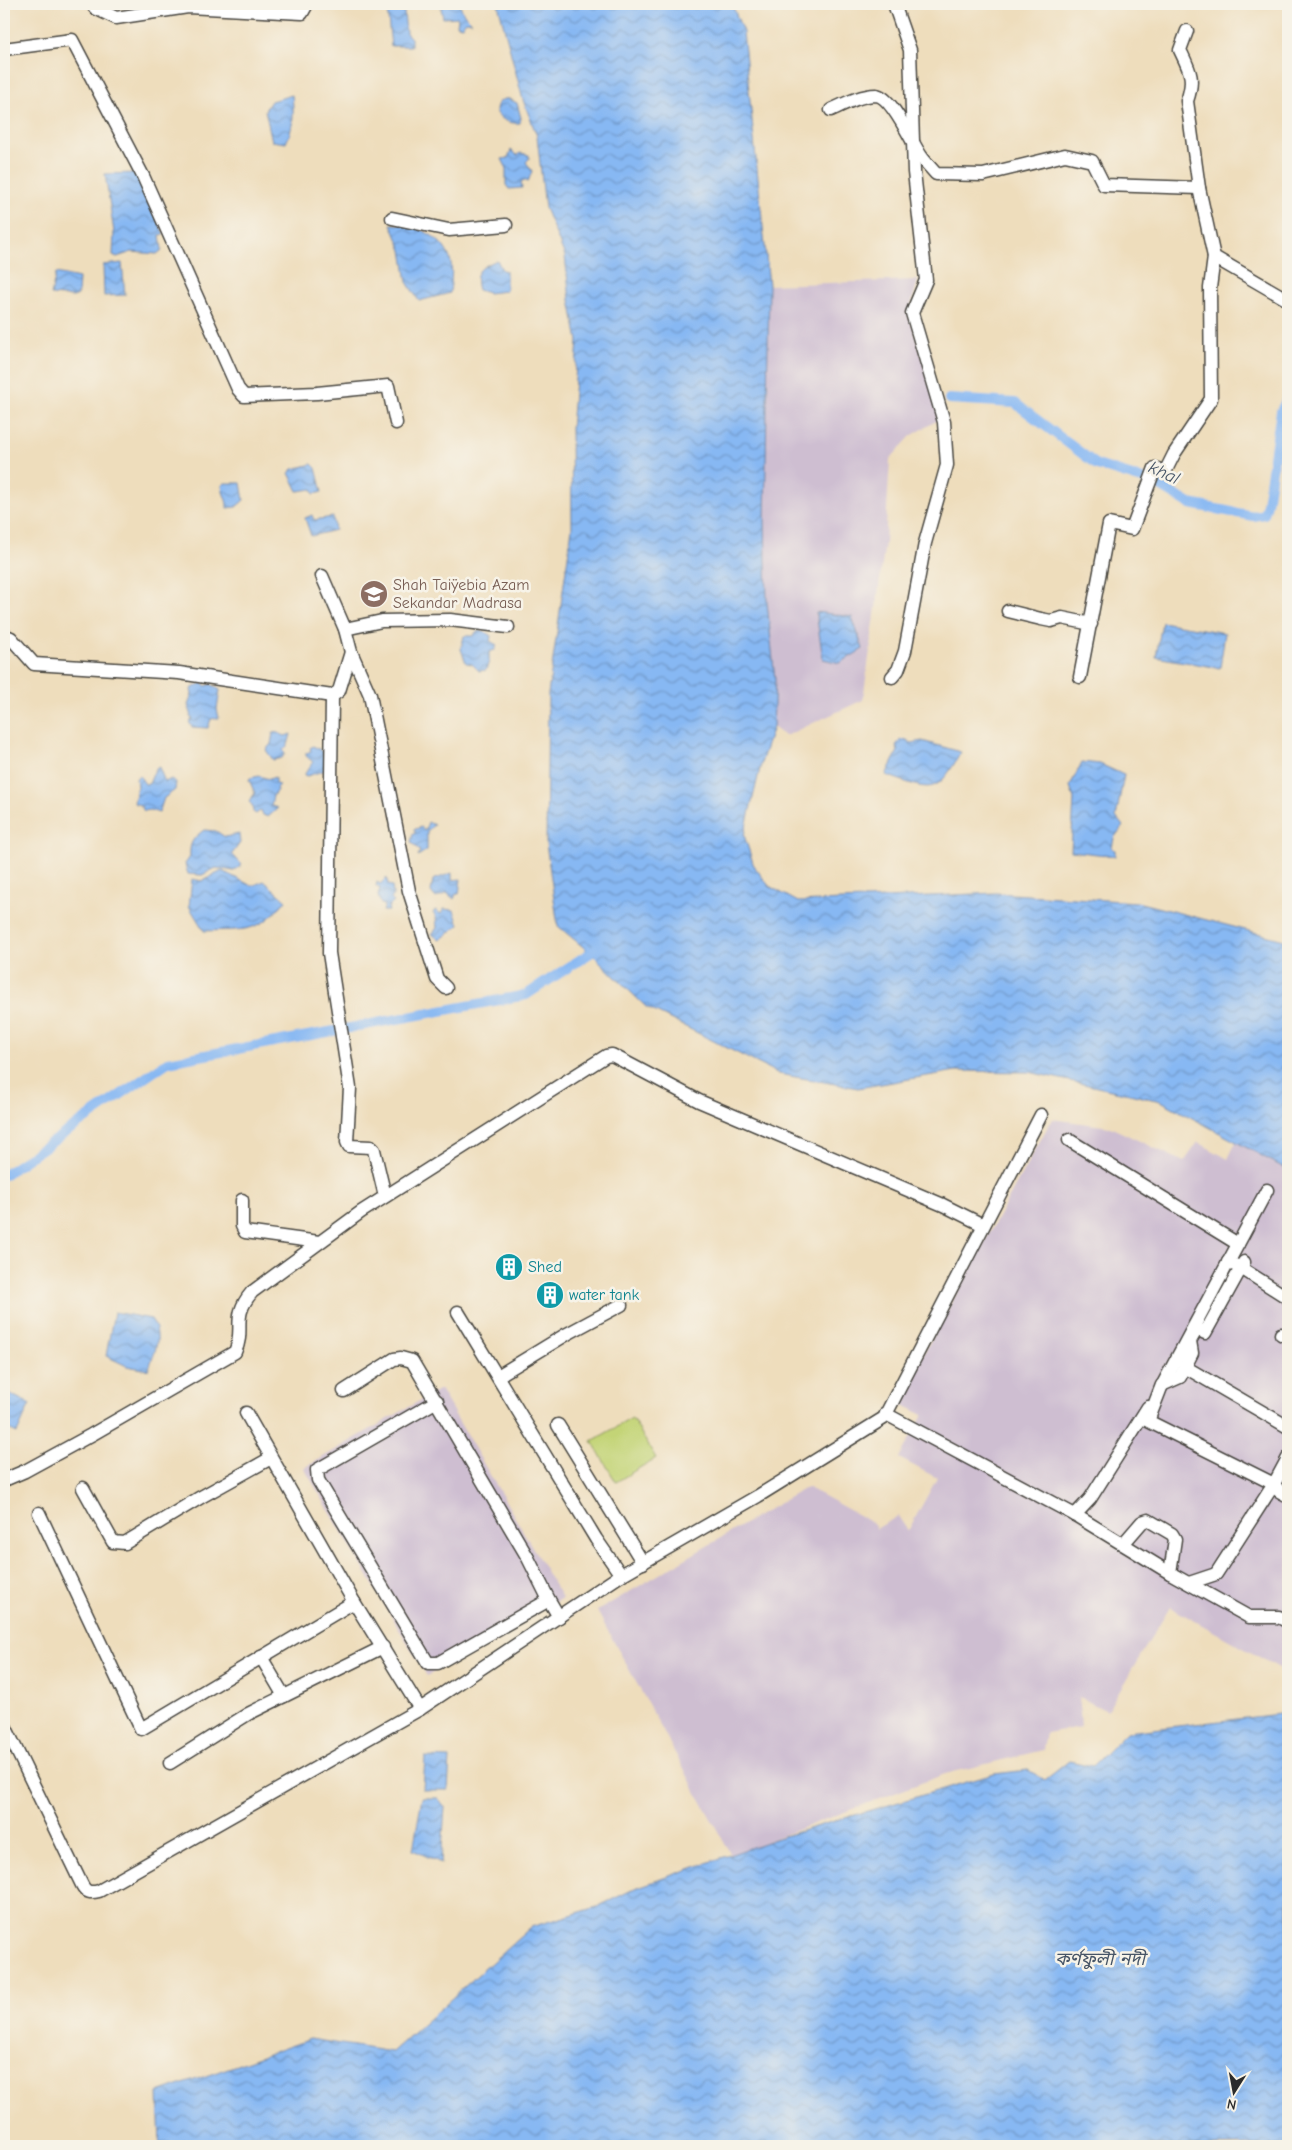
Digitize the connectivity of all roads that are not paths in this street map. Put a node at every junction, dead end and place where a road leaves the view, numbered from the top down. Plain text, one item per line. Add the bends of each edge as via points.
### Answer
1 (92, 4) edge
2 (307, 4) edge
3 (894, 4) edge
4 (169, 7) edge
5 (1187, 30) dead end
6 (4, 49) edge
7 (831, 110) dead end
8 (912, 138) junction
9 (1199, 188) junction
10 (392, 218) dead end
11 (506, 225) dead end
12 (1214, 257) junction
13 (1288, 300) edge
14 (396, 423) dead end
15 (322, 576) dead end
16 (1008, 611) dead end
17 (1091, 624) junction
18 (508, 627) dead end
19 (345, 629) junction
20 (4, 634) edge
21 (351, 652) junction
22 (892, 677) dead end
23 (1080, 678) dead end
24 (332, 696) junction
25 (446, 988) dead end
26 (1040, 1115) dead end
27 (1069, 1140) dead end
28 (1267, 1190) dead end
29 (385, 1196) junction
30 (242, 1200) dead end
31 (983, 1225) junction
32 (319, 1242) junction
33 (1238, 1244) junction
34 (1228, 1262) junction
35 (1243, 1265) junction
36 (1288, 1298) edge
37 (621, 1305) dead end
38 (458, 1312) dead end
39 (1185, 1367) junction
40 (498, 1376) junction
41 (1162, 1385) junction
42 (344, 1391) dead end
43 (437, 1401) junction
44 (246, 1413) dead end
45 (886, 1414) junction
46 (558, 1425) dead end
47 (1288, 1427) edge
48 (271, 1458) junction
49 (1288, 1458) edge
50 (4, 1480) edge
51 (1274, 1484) junction
52 (83, 1488) dead end
53 (1288, 1496) edge
54 (39, 1512) dead end
55 (1075, 1515) junction
56 (1123, 1544) junction
57 (643, 1563) junction
58 (1170, 1573) junction
59 (621, 1575) junction
60 (1189, 1583) junction
61 (549, 1600) junction
62 (354, 1602) junction
63 (559, 1617) junction
64 (1288, 1622) edge
65 (383, 1647) junction
66 (261, 1657) junction
67 (284, 1696) junction
68 (420, 1709) junction
69 (4, 1724) edge
70 (170, 1763) dead end

1 - 4 street via 116,18
2 - 4 street via 302,13
3 - 8 street via 910,50
5 - 9 street via 1180,50 1191,72 1192,87 1187,101
6 - 14 street via 72,40 143,176 244,396 388,386
7 - 8 street via 876,95 890,105
8 - 9 street via 920,155 936,174 983,175 1065,155 1092,161 1104,185
8 - 22 street via 926,280 912,313 944,422 946,465 925,543 905,651
9 - 12 street
10 - 11 street via 449,230
12 - 13 street
12 - 17 street via 1210,288 1211,398 1165,472 1155,468 1132,529 1109,524
15 - 19 street
16 - 17 street via 1041,620 1062,618
17 - 23 street
18 - 19 street via 450,620 382,621
19 - 21 street
20 - 24 street via 34,664 179,673
21 - 24 street via 339,691
21 - 25 street via 370,695 409,891 437,978
24 - 29 street via 330,953 350,1088 347,1142 350,1146 374,1150
26 - 31 street
27 - 33 street
28 - 33 street
29 - 31 street via 612,1054 698,1101 944,1205
29 - 32 street
30 - 32 street via 245,1232
31 - 45 street
32 - 50 street via 246,1299 240,1308 235,1352
33 - 34 street
34 - 35 street
34 - 41 street
35 - 36 street
35 - 39 street via 1205,1333 1197,1329 1190,1341 1192,1353
37 - 40 street
38 - 40 street
39 - 41 street via 1180,1377
39 - 47 street
40 - 59 street
41 - 51 street via 1148,1421
41 - 55 street via 1090,1499
42 - 43 street via 394,1359 401,1358 412,1361
43 - 61 street
43 - 61 street via 317,1470 318,1480 428,1663 438,1663
44 - 48 street
45 - 55 street
45 - 57 street via 766,1491
46 - 57 street
48 - 52 street via 125,1543 113,1542
48 - 62 street
49 - 51 street
51 - 53 street
51 - 60 street via 1216,1574
54 - 66 street via 141,1729
55 - 56 street
56 - 58 street
56 - 58 street via 1142,1522 1148,1520 1172,1534 1175,1540
57 - 59 street
58 - 60 street
59 - 63 street
60 - 64 street via 1249,1617 1279,1617
61 - 63 street
62 - 65 street
62 - 66 street
63 - 68 street
65 - 67 street
65 - 68 street
66 - 67 street
67 - 70 street via 248,1714
68 - 69 street via 91,1893 84,1890

